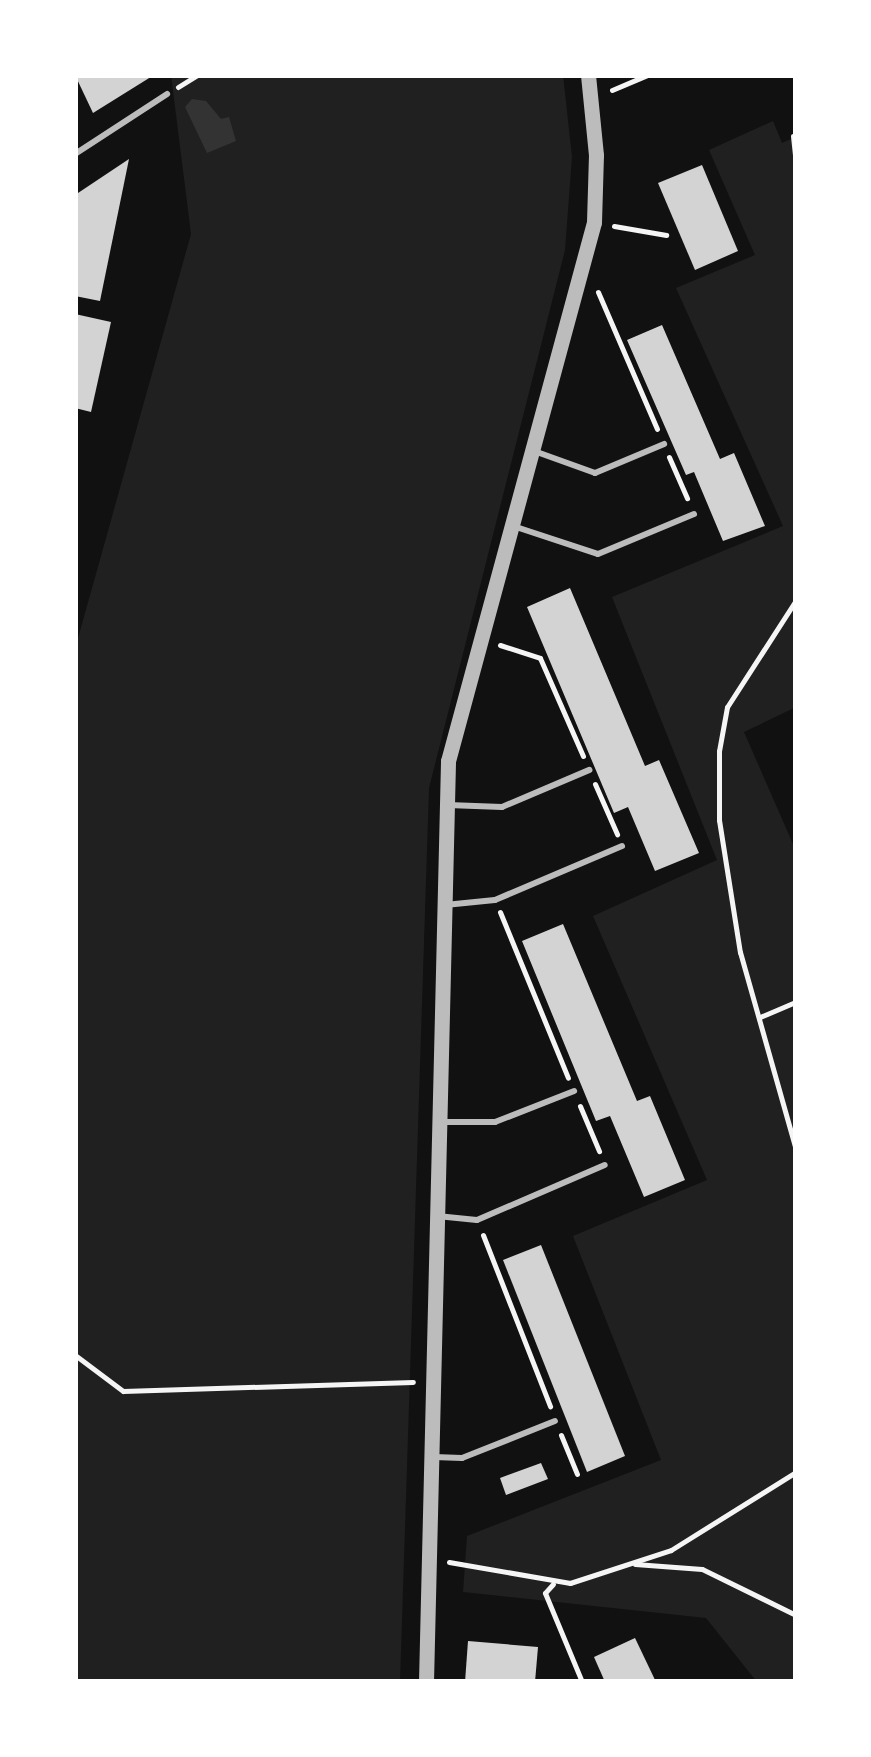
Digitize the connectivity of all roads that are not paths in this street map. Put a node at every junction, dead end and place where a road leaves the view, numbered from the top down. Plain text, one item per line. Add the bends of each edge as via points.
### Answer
1 (588, 75) edge
2 (167, 94) dead end
3 (75, 154) edge
4 (664, 444) road end
5 (534, 451) junction
6 (694, 514) road end
7 (513, 526) junction
8 (589, 770) road end
9 (444, 805) junction
10 (622, 846) road end
11 (442, 905) junction
12 (574, 1091) road end
13 (435, 1122) junction
14 (605, 1165) road end
15 (434, 1216) junction
16 (555, 1421) road end
17 (430, 1457) junction
18 (426, 1682) edge

1 - 5 street via 594,222
2 - 3 lane
4 - 5 lane via 595,473
5 - 7 street
6 - 7 lane via 598,554
7 - 9 street via 448,762
8 - 9 lane via 502,808
9 - 11 street
10 - 11 lane via 495,900
11 - 13 street
12 - 13 lane via 495,1122
13 - 15 street
14 - 15 lane via 477,1220
15 - 17 street
16 - 17 lane via 462,1458
17 - 18 street

